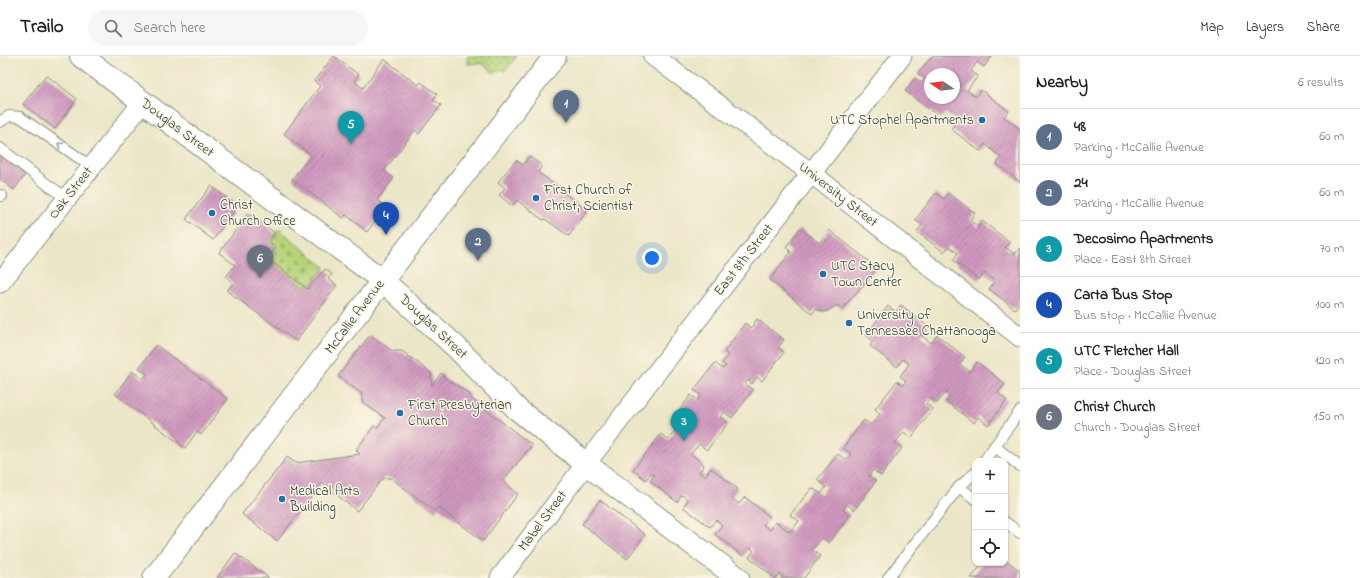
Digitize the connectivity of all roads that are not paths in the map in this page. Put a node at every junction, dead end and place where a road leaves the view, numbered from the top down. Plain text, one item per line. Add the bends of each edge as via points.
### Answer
1 (81, 56) edge
2 (555, 56) edge
3 (653, 56) edge
4 (902, 56) edge
5 (143, 102) junction
6 (0, 122) edge
7 (0, 148) edge
8 (92, 167) junction
9 (811, 173) junction
10 (67, 198) junction
11 (382, 280) junction
12 (0, 283) edge
13 (1020, 337) edge
14 (1020, 411) edge
15 (994, 446) junction
16 (986, 458) edge
17 (586, 464) junction
18 (1020, 466) edge
19 (972, 476) edge
20 (959, 487) junction
21 (972, 498) edge
22 (1008, 524) edge
23 (1020, 533) edge
24 (154, 578) edge
25 (500, 578) edge
26 (738, 578) edge
27 (888, 578) edge

1 - 5 street, Douglas Street
2 - 11 street, McCallie Avenue
3 - 9 street, University Street
4 - 9 street, East 8th Street
5 - 8 street, Oak Street
5 - 11 street, Douglas Street
8 -> 6 lane via 20,117 9,116
7 - 10 lane
8 - 10 street, Oak Street
9 - 13 street, University Street
9 - 17 street, East 8th Street
10 - 12 street, Oak Street
11 - 17 street, Douglas Street via 456,347 517,409
11 - 24 street, McCallie Avenue
14 - 15 lane
15 - 16 lane
15 - 18 lane
17 - 25 street, Mabel Street
17 - 26 street, Douglas Street
19 - 20 lane
20 - 21 lane
20 - 27 lane
22 - 23 lane

